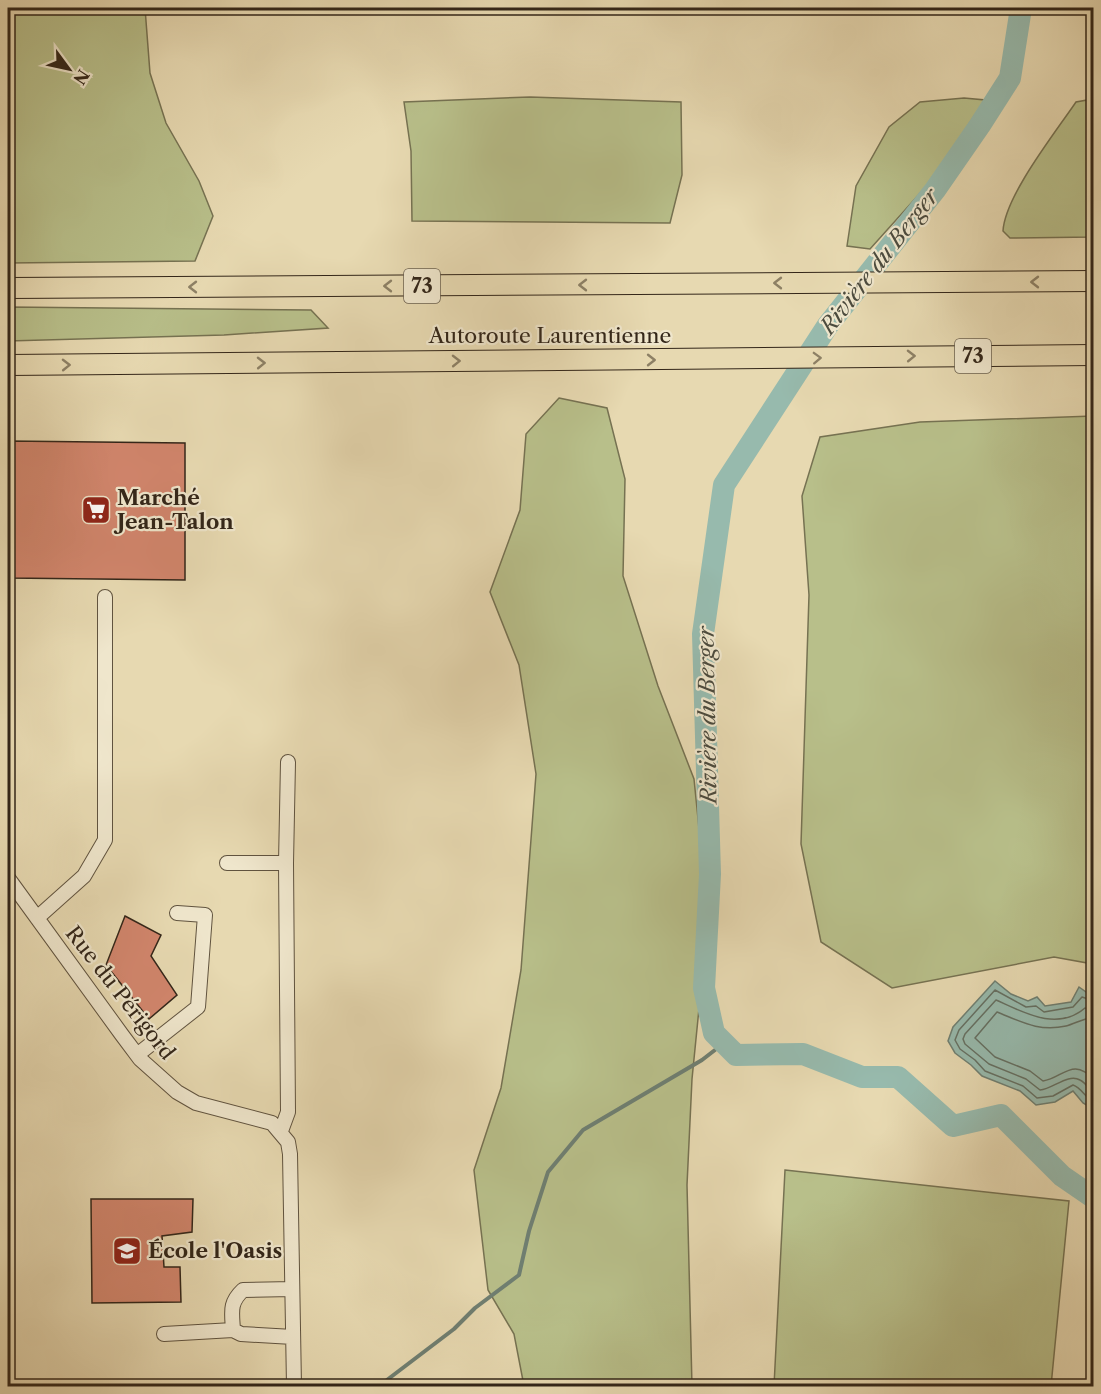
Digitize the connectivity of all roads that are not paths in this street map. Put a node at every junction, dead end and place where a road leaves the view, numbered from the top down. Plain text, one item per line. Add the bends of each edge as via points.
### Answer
1 (1094, 281) edge
2 (8, 288) edge
3 (1094, 355) edge
4 (8, 365) edge
5 (105, 597) dead end
6 (288, 762) dead end
7 (286, 862) junction
8 (227, 863) dead end
9 (8, 878) edge
10 (177, 913) dead end
11 (37, 918) junction
12 (137, 1055) junction
13 (281, 1131) junction
14 (292, 1289) junction
15 (233, 1330) junction
16 (164, 1334) dead end
17 (293, 1337) junction
18 (294, 1386) edge

1 -> 2 highway, 73
4 -> 3 highway, Autoroute Laurentienne / 73
5 - 11 street via 105,840 84,876
6 - 7 street
7 - 8 street
7 - 13 street via 288,1107
9 - 11 street, Rue du Périgord
10 - 12 street via 205,915 198,1007
11 - 12 street, Rue du Périgord
12 - 13 street, Rue du Périgord via 177,1092 196,1103 272,1123
13 - 14 street via 290,1154
14 - 15 street via 243,1290 232,1306
14 - 17 street
15 - 16 street
15 - 17 street via 241,1334
17 - 18 street

